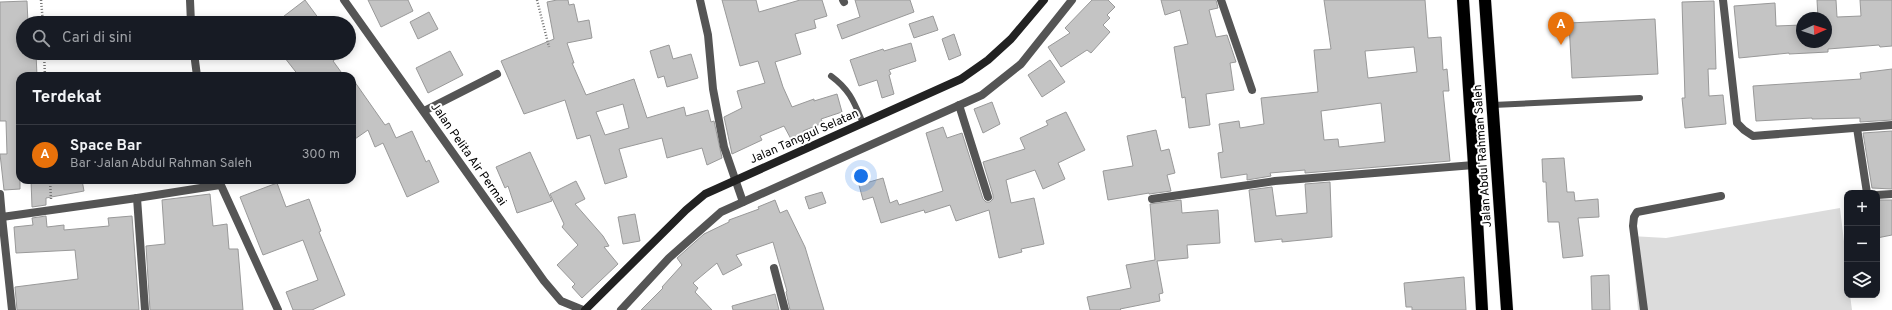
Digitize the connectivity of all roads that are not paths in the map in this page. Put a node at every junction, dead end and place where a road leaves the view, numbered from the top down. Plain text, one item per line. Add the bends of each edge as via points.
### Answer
1 (190, 0) edge
2 (344, 0) edge
3 (700, 0) edge
4 (1044, 0) edge
5 (1072, 0) edge
6 (1221, 0) edge
7 (1463, 0) edge
8 (1485, 0) edge
9 (1722, 0) edge
10 (191, 16) edge
11 (356, 16) edge
12 (356, 17) edge
13 (195, 60) edge
14 (196, 72) edge
15 (497, 74) dead end
16 (831, 76) dead end
17 (1252, 90) dead end
18 (1640, 98) dead end
19 (959, 105) junction
20 (1493, 105) junction
21 (424, 111) junction
22 (863, 123) junction
23 (1892, 125) edge
24 (1857, 128) junction
25 (1474, 165) junction
26 (736, 180) junction
27 (209, 184) edge
28 (220, 184) edge
29 (1866, 190) edge
30 (0, 194) edge
31 (1892, 194) edge
32 (1880, 195) edge
33 (1721, 196) dead end
34 (988, 197) dead end
35 (138, 198) junction
36 (1152, 199) dead end
37 (743, 202) junction
38 (2, 217) junction
39 (774, 268) dead end
40 (12, 310) edge
41 (145, 310) edge
42 (278, 310) edge
43 (584, 310) edge
44 (621, 310) edge
45 (785, 310) edge
46 (1482, 310) edge
47 (1507, 310) edge
48 (1644, 310) edge

1 - 10 street
2 - 11 street, Jalan Pelita Air Permai
3 - 26 street via 708,35 712,89 724,147
4 - 22 street, Jalan Tanggul Selatan via 1011,39 961,80
5 - 19 street via 1021,64 982,95
6 - 17 street
7 - 25 highway, Jalan Abdul Rahman Saleh
8 - 20 highway, Jalan Abdul Rahman Saleh
9 - 24 street via 1737,123 1744,130 1753,136
12 - 21 street, Jalan Pelita Air Permai
13 - 14 street
15 - 21 street
16 - 22 lane via 852,96
18 - 20 lane
19 - 34 street
19 - 37 street
20 - 47 highway, Jalan Abdul Rahman Saleh
21 - 43 street, Jalan Pelita Air Permai via 544,281 561,301
22 - 26 street, Jalan Tanggul Selatan
23 - 24 street
24 - 29 street
25 - 36 street via 1275,181
25 - 46 highway, Jalan Abdul Rahman Saleh
26 - 37 street
26 - 43 street, Jalan Tanggul Selatan via 705,194 686,210
27 - 35 street
28 - 42 street
30 - 38 street
31 - 32 street
33 - 48 street via 1637,212 1633,226
35 - 38 street
35 - 41 street
37 - 44 street via 721,212 694,235
38 - 40 street
39 - 45 street

